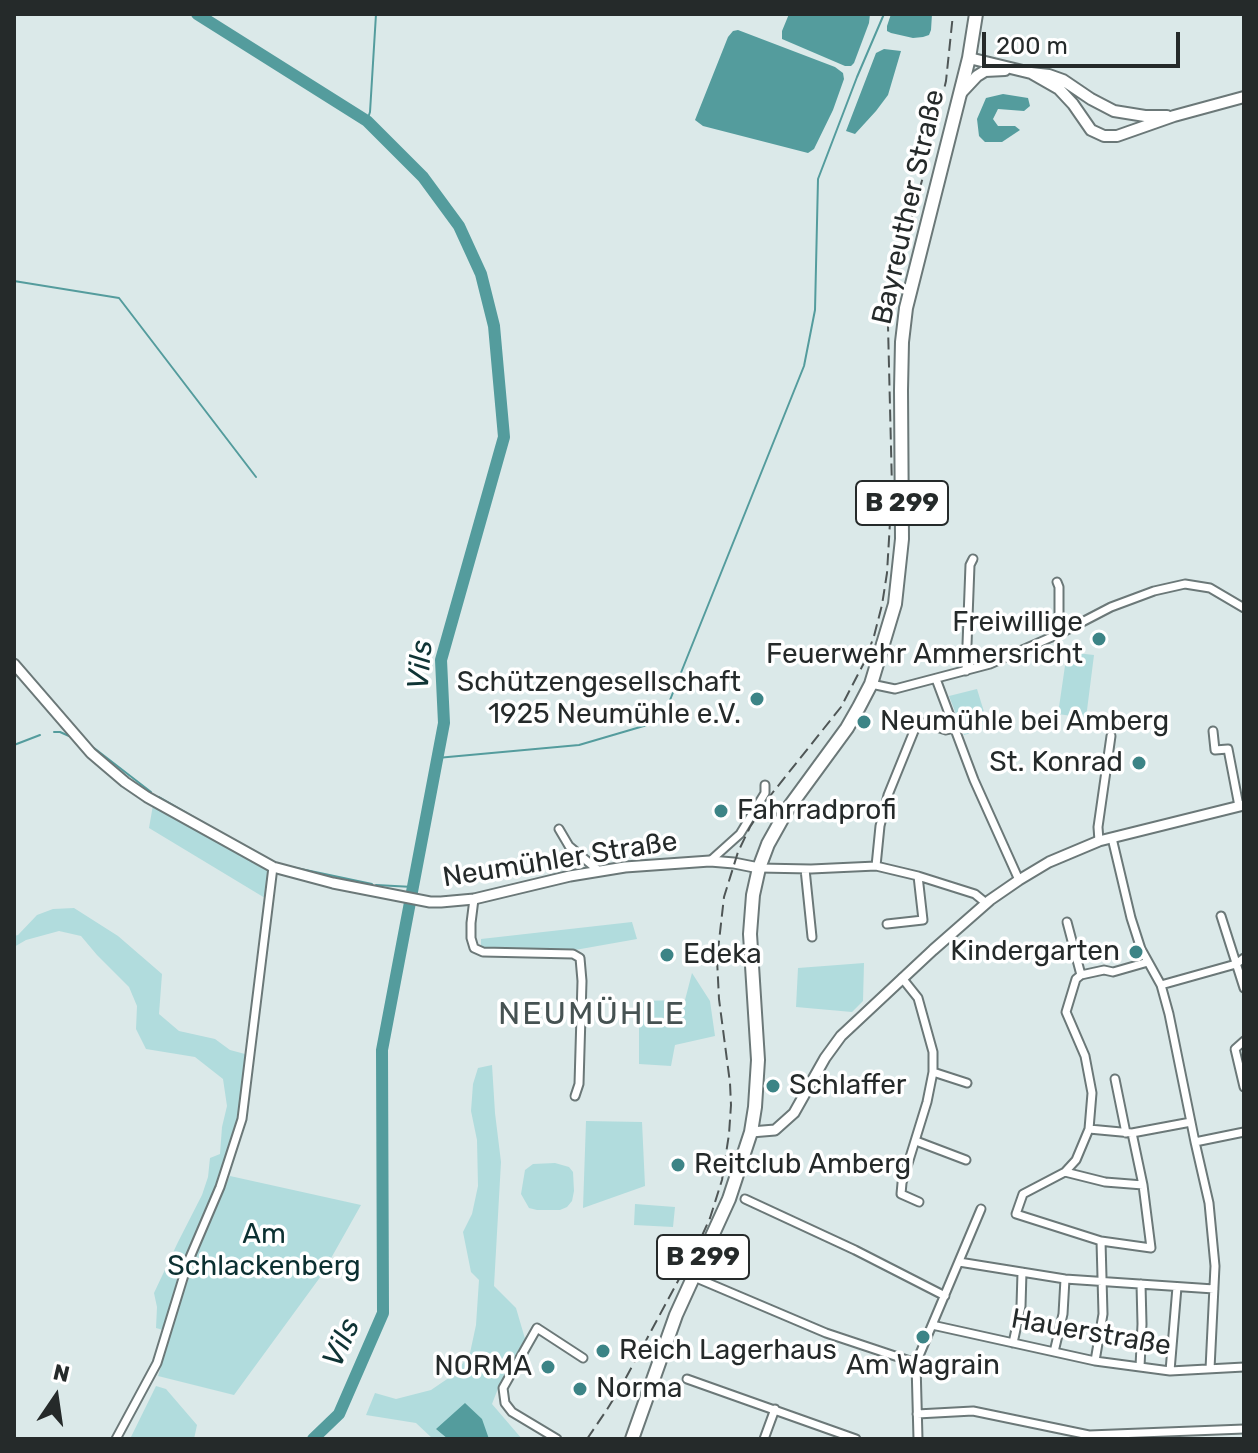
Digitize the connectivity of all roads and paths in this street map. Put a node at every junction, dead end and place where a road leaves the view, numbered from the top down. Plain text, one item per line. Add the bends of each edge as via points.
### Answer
1 (976, 14) edge
2 (969, 58) junction
3 (1019, 69) junction
4 (1031, 73) junction
5 (960, 94) junction
6 (1244, 97) edge
7 (1174, 116) junction
8 (973, 559) dead end
9 (1057, 582) dead end
10 (1244, 608) edge
11 (1061, 633) junction
12 (14, 664) edge
13 (966, 671) junction
14 (936, 679) junction
15 (871, 684) junction
16 (955, 728) junction
17 (1213, 731) dead end
18 (1111, 736) dead end
19 (765, 785) dead end
20 (1241, 805) edge
21 (559, 829) dead end
22 (1112, 838) junction
23 (1099, 841) junction
24 (710, 861) junction
25 (876, 866) junction
26 (273, 867) junction
27 (759, 868) junction
28 (805, 869) junction
29 (599, 871) junction
30 (918, 876) junction
31 (1019, 880) junction
32 (474, 899) junction
33 (986, 903) junction
34 (1221, 916) dead end
35 (1067, 922) dead end
36 (887, 924) dead end
37 (812, 937) dead end
38 (1244, 958) edge
39 (1148, 962) junction
40 (1236, 964) junction
41 (1081, 975) junction
42 (902, 978) junction
43 (1161, 985) junction
44 (1244, 988) edge
45 (1244, 1041) edge
46 (933, 1072) junction
47 (1115, 1079) dead end
48 (967, 1083) dead end
49 (1244, 1087) edge
50 (575, 1096) dead end
51 (1191, 1122) junction
52 (1089, 1129) junction
53 (751, 1132) junction
54 (1244, 1132) edge
55 (1129, 1133) junction
56 (916, 1141) junction
57 (1195, 1142) junction
58 (966, 1160) dead end
59 (1065, 1172) junction
60 (1143, 1185) junction
61 (745, 1199) dead end
62 (919, 1202) dead end
63 (981, 1209) dead end
64 (1101, 1241) junction
65 (959, 1262) junction
66 (1022, 1272) junction
67 (694, 1277) junction
68 (1065, 1279) junction
69 (1102, 1282) junction
70 (1141, 1284) junction
71 (1177, 1287) junction
72 (1214, 1289) junction
73 (945, 1296) junction
74 (932, 1325) junction
75 (1013, 1343) junction
76 (1054, 1352) junction
77 (583, 1358) dead end
78 (1095, 1361) junction
79 (916, 1363) junction
80 (1140, 1367) junction
81 (1244, 1367) edge
82 (1210, 1369) junction
83 (1170, 1371) junction
84 (687, 1379) dead end
85 (775, 1409) junction
86 (917, 1414) junction
87 (1244, 1429) edge
88 (116, 1439) edge
89 (557, 1439) edge
90 (632, 1439) edge
91 (764, 1439) edge
92 (856, 1439) edge
93 (918, 1439) edge

1 - 2 main road, Bayreuther Straße / B 299
2 - 3 main road
2 - 5 main road, Bayreuther Straße / B 299
3 - 4 main road
3 - 5 main road via 985,71
4 - 7 main road via 1063,80 1114,111
4 - 7 main road via 1065,94 1100,135 1117,136
5 - 15 main road, Bayreuther Straße / B 299 via 906,308 902,539 895,604
6 - 7 main road
8 - 13 street
9 - 11 street
10 - 11 street via 1210,588 1185,584 1111,607
11 - 13 street
12 - 26 street, Neumühler Straße via 91,753 125,782
13 - 14 street
14 - 15 street via 895,689
14 - 16 street
15 - 27 main road, B 299 via 847,728 787,810
16 - 25 street via 924,723 914,731 888,795
16 - 31 street
17 - 20 street via 1215,750 1228,749
18 - 23 street
19 - 24 street, Neumühler Straße via 740,834
20 - 22 street
21 - 29 street via 569,846
22 - 23 street
22 - 39 street via 1131,918
23 - 31 street
24 - 27 street, Neumühler Straße
24 - 29 street, Neumühler Straße
25 - 28 street
25 - 30 street
26 - 32 street, Neumühler Straße via 430,902
26 - 88 street via 242,1119 157,1363
27 - 28 street
27 - 53 main road, B 299 via 750,934 758,1060
28 - 37 street
29 - 32 street, Neumühler Straße
30 - 33 street via 975,894
30 - 36 street via 923,920
31 - 33 street
32 - 50 street via 474,948 580,958
33 - 42 street
34 - 40 street
35 - 41 street
38 - 40 street
39 - 41 street
39 - 43 street
40 - 43 street
40 - 44 street
41 - 52 street via 1066,1012 1085,1056 1092,1093
42 - 46 street via 918,998
42 - 53 street via 841,1036 794,1113 775,1130
43 - 51 street
45 - 49 street via 1235,1049
46 - 48 street
46 - 56 street
47 - 55 street
51 - 55 street
51 - 57 street
52 - 55 street
52 - 59 street
53 - 67 main road, B 299 via 729,1199
54 - 57 street
55 - 60 street
56 - 58 street
56 - 62 street via 901,1194
57 - 72 street via 1209,1203
59 - 60 street
59 - 64 street via 1023,1194 1016,1214
60 - 64 street via 1151,1248
61 - 73 street
63 - 65 street
64 - 69 street
65 - 66 street
65 - 73 street
66 - 68 street
66 - 75 street
67 - 79 street via 826,1333
67 - 90 main road, B 299
68 - 69 street
68 - 76 street
69 - 70 street
69 - 78 street
70 - 71 street
70 - 80 street
71 - 72 street
71 - 83 street
72 - 82 street
73 - 74 street
74 - 75 street, Hauerstraße
74 - 79 street
75 - 76 street, Hauerstraße
76 - 78 street, Hauerstraße
77 - 89 street via 537,1328 503,1388 512,1412
78 - 80 street, Hauerstraße
79 - 86 street
80 - 83 street, Hauerstraße
81 - 82 street, Hauerstraße
82 - 83 street, Hauerstraße
84 - 85 street
85 - 91 street
85 - 92 street
86 - 87 street via 973,1411 1089,1435
86 - 93 street

